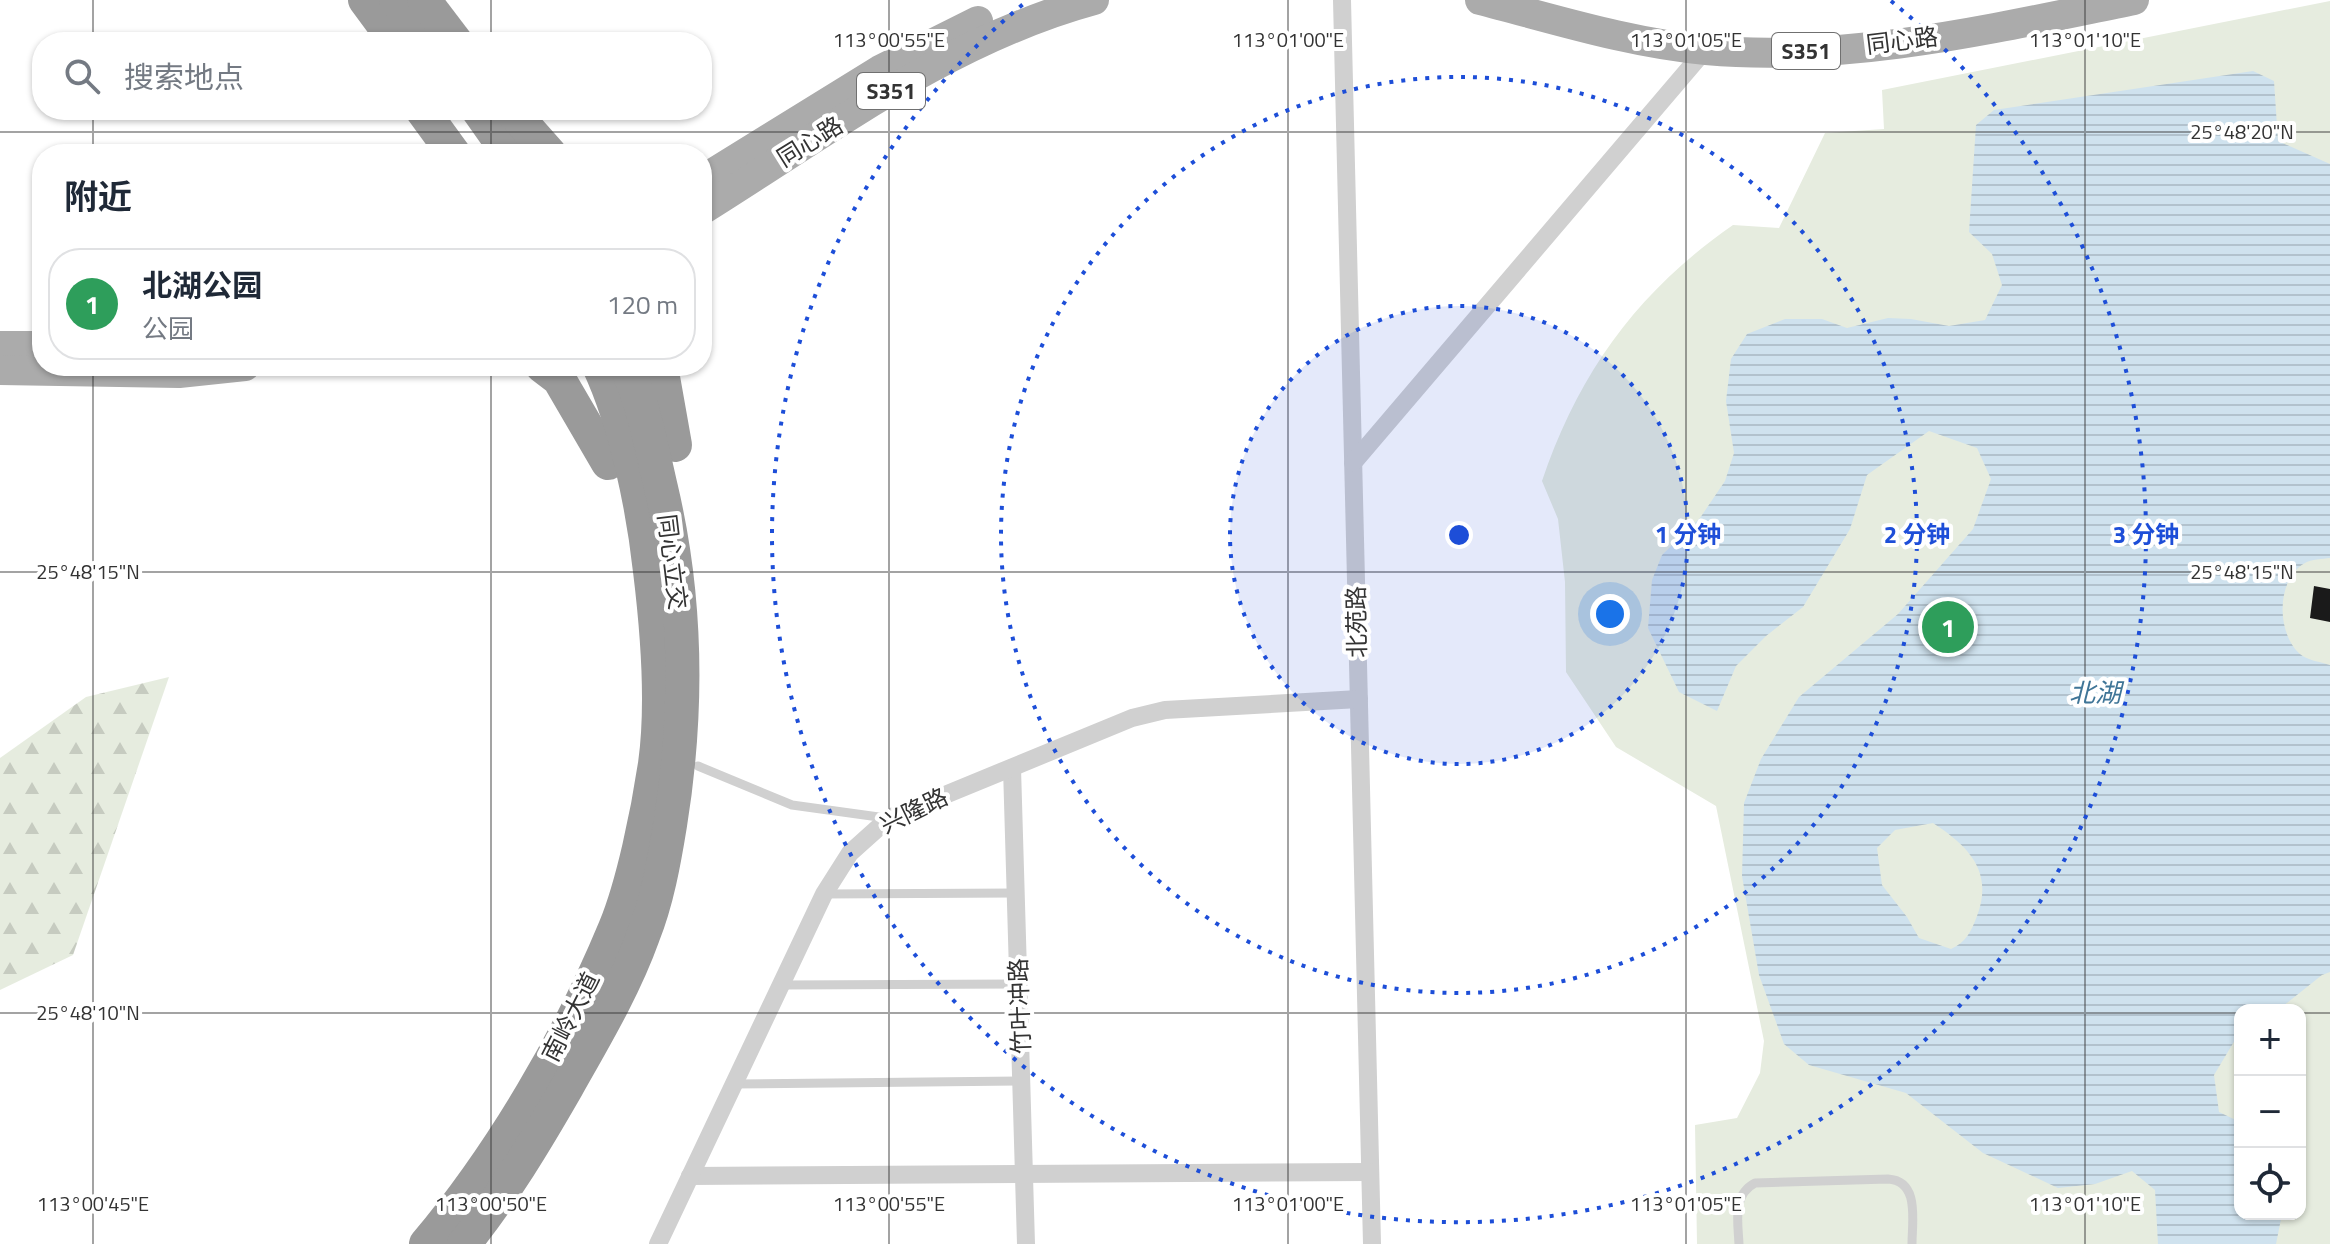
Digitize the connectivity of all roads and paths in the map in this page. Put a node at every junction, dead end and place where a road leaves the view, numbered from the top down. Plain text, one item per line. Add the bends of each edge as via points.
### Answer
1 (340, 0) edge
2 (365, 0) edge
3 (396, 0) edge
4 (424, 0) edge
5 (1028, 0) edge
6 (1094, 0) edge
7 (1342, 0) edge
8 (1480, 0) edge
9 (1563, 0) edge
10 (2030, 0) edge
11 (2134, 0) edge
12 (363, 32) edge
13 (389, 32) edge
14 (420, 32) edge
15 (448, 32) edge
16 (1705, 50) junction
17 (485, 120) edge
18 (515, 120) edge
19 (518, 120) edge
20 (441, 131) edge
21 (462, 144) edge
22 (502, 144) edge
23 (531, 144) edge
24 (541, 144) edge
25 (712, 174) edge
26 (712, 204) edge
27 (0, 346) edge
28 (32, 346) edge
29 (0, 370) edge
30 (32, 371) edge
31 (555, 376) edge
32 (580, 376) edge
33 (602, 376) edge
34 (629, 376) edge
35 (653, 376) edge
36 (663, 376) edge
37 (675, 445) junction
38 (608, 463) junction
39 (1353, 463) junction
40 (1359, 699) junction
41 (678, 764) junction
42 (1012, 768) junction
43 (889, 818) junction
44 (1016, 893) junction
45 (824, 894) junction
46 (630, 932) junction
47 (1019, 984) junction
48 (781, 985) junction
49 (1022, 1081) junction
50 (734, 1084) junction
51 (1370, 1172) junction
52 (1025, 1174) junction
53 (690, 1176) junction
54 (426, 1244) edge
55 (464, 1244) edge
56 (658, 1244) edge
57 (1026, 1244) edge
58 (1372, 1244) edge
59 (1739, 1244) edge
60 (1912, 1244) edge

1 - 12 highway
2 - 13 highway
3 - 14 highway
4 - 15 highway
5 - 25 main road, 同心路 / S351 via 880,70
6 - 26 main road, 同心路 / S351 via 1056,10 972,46
7 - 39 street, 北苑路
8 - 16 main road, 同心路 / S351 via 1637,40
9 - 10 main road, 同心路 / S351 via 1640,20 1758,32 1899,23
11 - 16 main road, 同心路 / S351 via 1901,43 1811,51
16 - 39 street
17 - 22 highway
18 - 23 highway
19 - 24 highway
20 - 21 highway
27 - 28 main road
29 - 30 main road
31 - 38 highway
32 - 38 highway
33 - 41 highway, 同心立交 via 646,534 657,679
34 - 41 highway, 同心立交 via 671,530 682,693
35 - 37 highway
36 - 37 highway
37 - 41 highway via 693,526 705,693
38 - 46 highway via 626,537 634,608 637,693 628,832
39 - 40 street, 北苑路
40 - 42 street, 兴隆路 via 1148,713
40 - 51 street, 北苑路
41 - 43 lane via 792,805
41 - 46 highway, 南岭大道 via 634,861
42 - 43 street, 兴隆路
42 - 44 street, 竹叶冲路
43 - 45 street, 兴隆路 via 850,853
44 - 45 lane
44 - 47 street, 竹叶冲路
45 - 48 street, 兴隆路
46 - 54 highway, 南岭大道 via 460,1203
46 - 55 highway, 南岭大道 via 598,1032 546,1124
47 - 48 lane
47 - 49 street, 竹叶冲路
48 - 50 street, 兴隆路
49 - 50 lane
49 - 52 street, 竹叶冲路
50 - 53 street, 兴隆路
51 - 52 street
51 - 58 street, 北苑路
52 - 53 street
52 - 57 street, 竹叶冲路
53 - 56 street, 兴隆路
59 - 60 lane via 1739,1199 1755,1183 1888,1179 1905,1185 1911,1195

